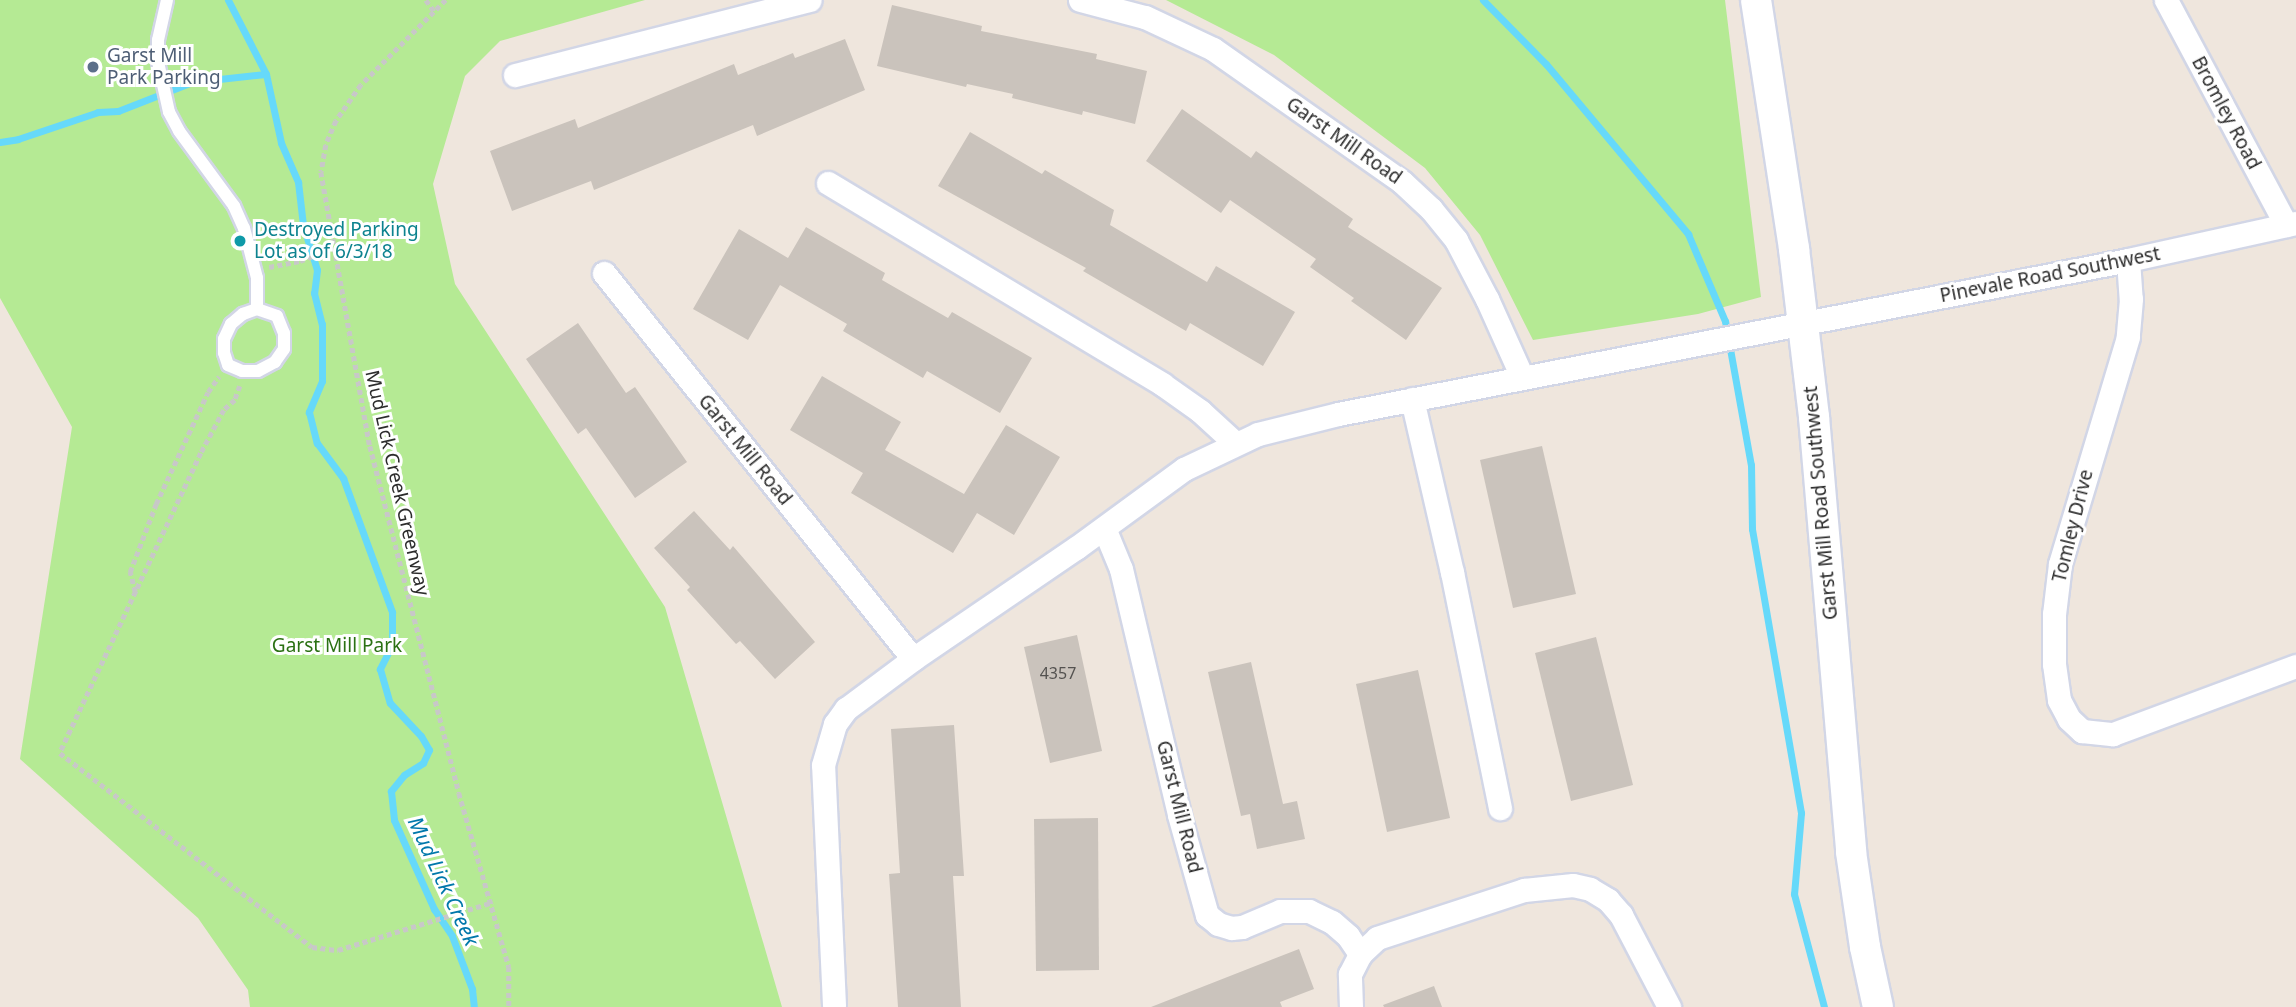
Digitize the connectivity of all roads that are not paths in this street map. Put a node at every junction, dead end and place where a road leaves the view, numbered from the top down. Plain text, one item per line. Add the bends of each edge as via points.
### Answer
1 (167, 0) edge
2 (810, 0) edge
3 (1080, 0) edge
4 (1756, 0) edge
5 (2166, 0) edge
6 (515, 75) dead end
7 (828, 183) dead end
8 (2291, 224) edge
9 (2128, 260) junction
10 (604, 273) dead end
11 (257, 309) junction
12 (1803, 325) junction
13 (1522, 377) junction
14 (1412, 399) junction
15 (1236, 443) junction
16 (1104, 528) junction
17 (913, 659) junction
18 (2296, 666) edge
19 (1500, 808) dead end
20 (1360, 954) junction
21 (834, 1005) dead end
22 (1351, 1007) edge
23 (1669, 1007) edge
24 (1878, 1007) edge

1 - 11 lane via 158,62 169,112 234,206 244,228
2 - 6 street
3 - 13 street, Garst Mill Road via 1146,17 1213,49 1402,181 1455,240
4 - 12 street, Garst Mill Road Southwest
5 - 8 street, Bromley Road
7 - 15 street via 1162,384
8 - 9 street, Pinevale Road Southwest
9 - 12 street, Pinevale Road Southwest
9 - 18 street, Tomley Drive via 2128,337 2060,564 2054,614 2059,700 2082,731 2113,734
10 - 17 street, Garst Mill Road
11 - 11 lane via 276,316 284,333 284,349 267,367 242,371 228,365 224,339 231,324
12 - 13 street
12 - 24 street, Garst Mill Road Southwest via 1851,852
13 - 14 street
14 - 15 street
14 - 19 street
15 - 16 street via 1184,469
16 - 17 street
16 - 20 street, Garst Mill Road via 1121,569 1207,915 1231,928 1279,911 1309,911 1332,922
17 - 21 street via 846,709 826,746 823,765
20 - 22 street via 1350,974
20 - 23 street via 1377,938 1524,890 1573,885 1608,900 1621,915

